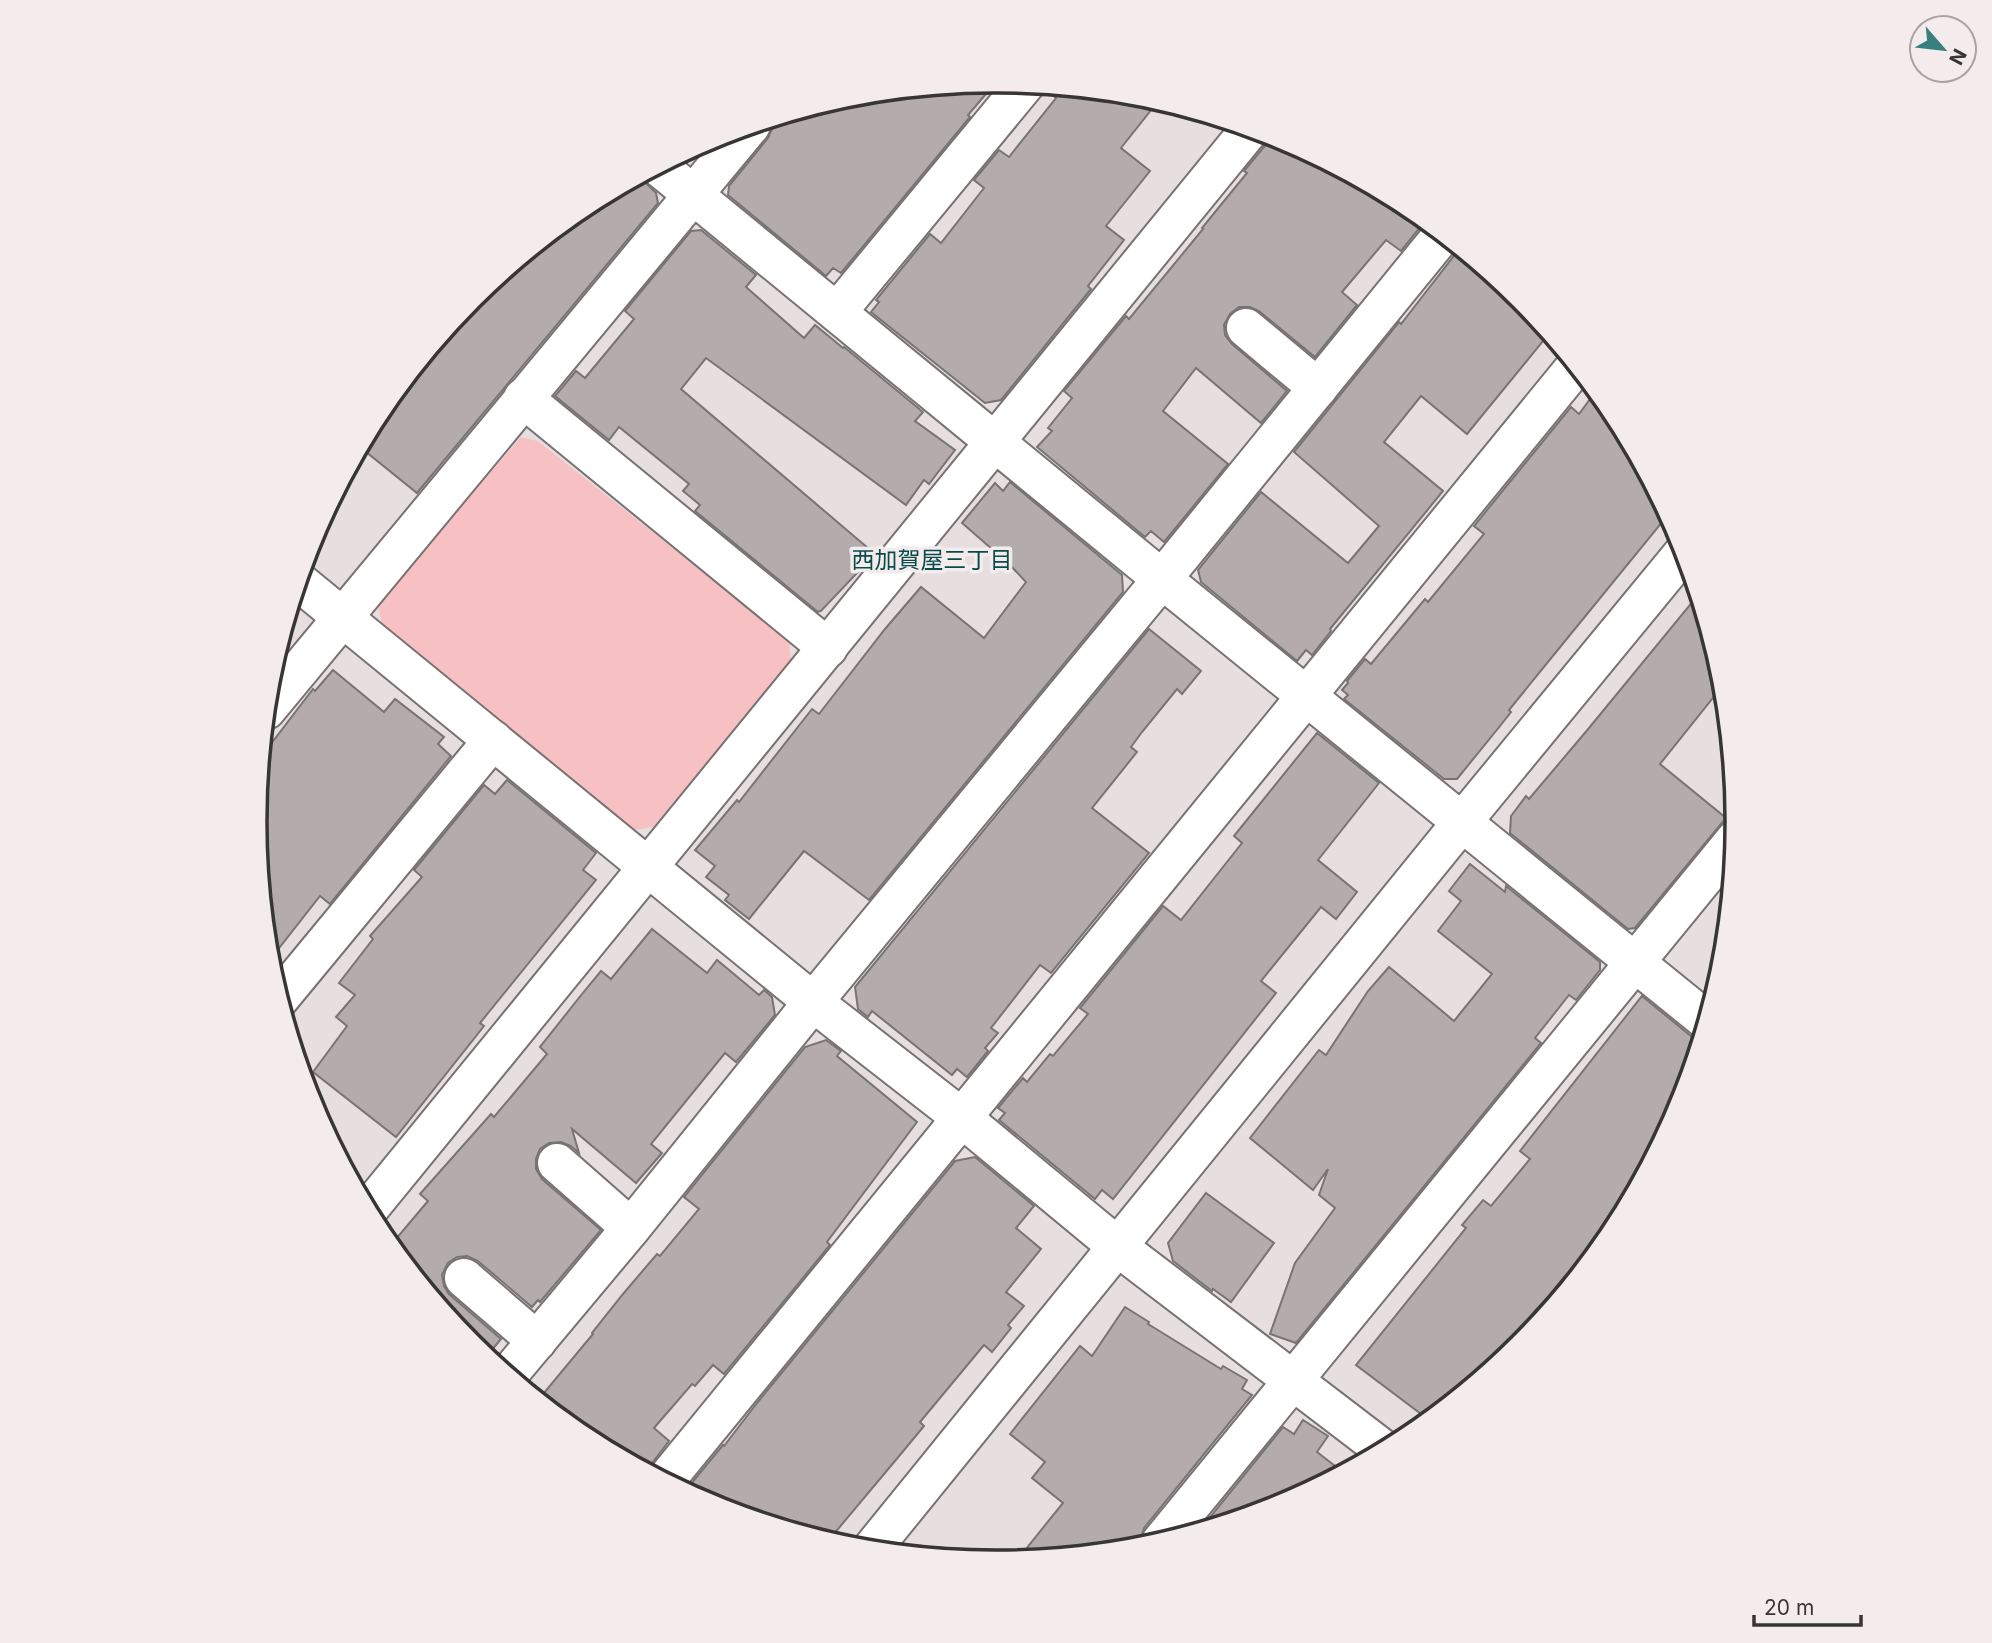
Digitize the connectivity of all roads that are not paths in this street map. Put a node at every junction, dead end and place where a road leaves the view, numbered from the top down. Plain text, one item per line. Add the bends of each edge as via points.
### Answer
1 (1017, 93) edge
2 (1244, 136) edge
3 (739, 140) edge
4 (666, 172) edge
5 (694, 195) junction
6 (1437, 241) edge
7 (837, 313) junction
8 (1246, 328) dead end
9 (1570, 373) edge
10 (1318, 388) junction
11 (523, 398) junction
12 (995, 443) junction
13 (1676, 562) edge
14 (1162, 579) junction
15 (306, 587) edge
16 (343, 617) junction
17 (828, 648) junction
18 (278, 695) edge
19 (1307, 696) junction
20 (493, 740) junction
21 (1462, 822) junction
22 (1724, 854) edge
23 (649, 867) junction
24 (1636, 962) junction
25 (287, 989) edge
26 (813, 1002) junction
27 (1699, 1014) edge
28 (962, 1118) junction
29 (557, 1163) dead end
30 (375, 1202) edge
31 (631, 1228) junction
32 (1118, 1247) junction
33 (464, 1278) dead end
34 (537, 1341) junction
35 (514, 1368) edge
36 (1293, 1381) junction
37 (1375, 1443) edge
38 (671, 1474) edge
39 (1173, 1528) edge
40 (879, 1540) edge

1 - 7 street
2 - 12 street
3 - 5 street
4 - 5 street
5 - 7 street
5 - 11 street
6 - 10 street
7 - 12 street
8 - 10 street
9 - 19 street
10 - 14 street
11 - 16 street
11 - 17 street
12 - 14 street
12 - 17 street
13 - 21 street
14 - 19 street
14 - 26 street
15 - 16 street
16 - 18 street
16 - 20 street
17 - 23 street
19 - 21 street
19 - 28 street
20 - 23 street
20 - 25 street
21 - 24 street
21 - 32 street
22 - 24 street
23 - 26 street
23 - 30 street
24 - 27 street
24 - 36 street
26 - 28 street
26 - 31 street
28 - 32 street
28 - 38 street
29 - 31 street
31 - 34 street
32 - 36 street
32 - 40 street
33 - 34 street
34 - 35 street
36 - 37 street
36 - 39 street

